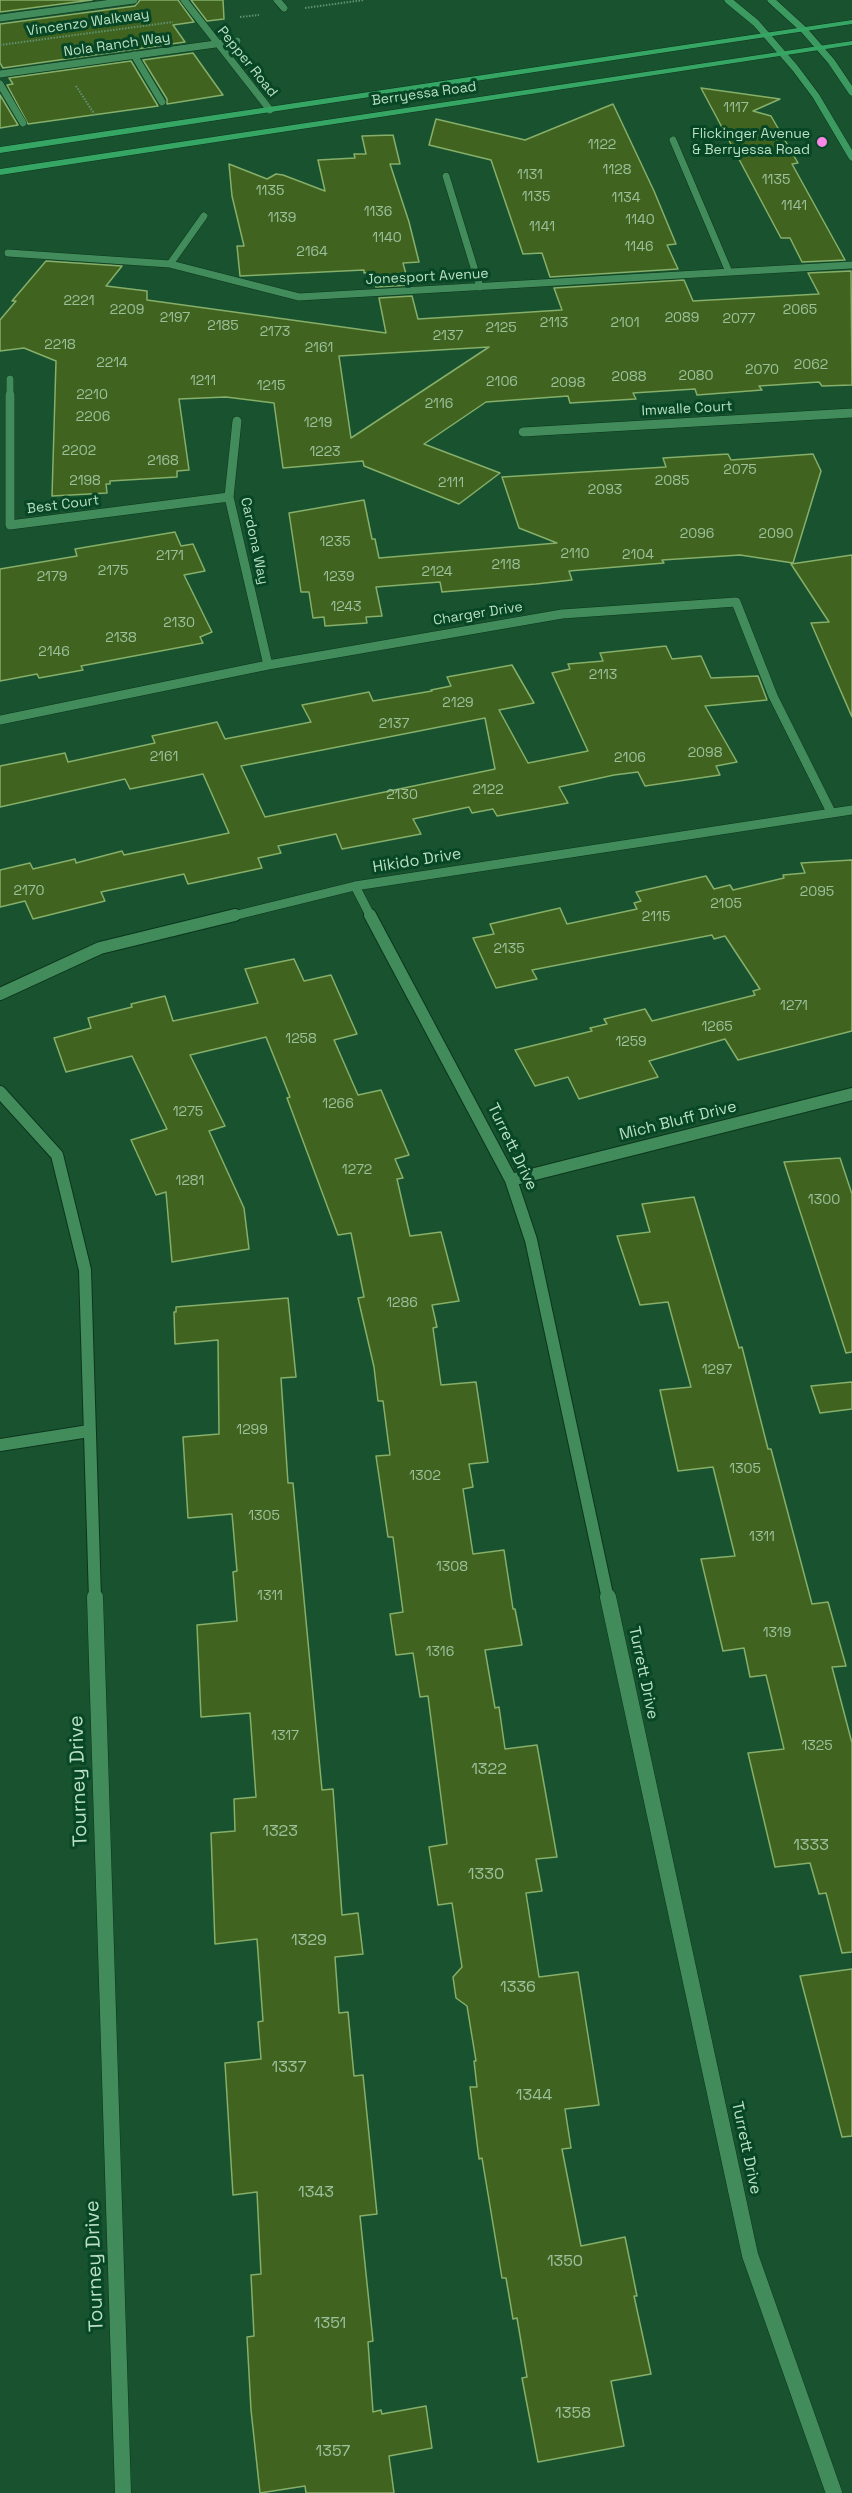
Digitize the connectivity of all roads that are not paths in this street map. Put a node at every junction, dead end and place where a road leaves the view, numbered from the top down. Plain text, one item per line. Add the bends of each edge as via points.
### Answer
1 (134, 0) edge
2 (184, 0) edge
3 (277, 0) edge
4 (728, 0) edge
5 (771, 0) edge
6 (284, 8) dead end
7 (0, 18) edge
8 (852, 22) edge
9 (804, 30) junction
10 (766, 35) junction
11 (237, 41) dead end
12 (217, 43) junction
13 (852, 43) edge
14 (820, 48) junction
15 (783, 54) junction
16 (134, 55) junction
17 (0, 74) edge
18 (0, 84) edge
19 (852, 93) edge
20 (162, 102) dead end
21 (270, 110) junction
22 (23, 123) dead end
23 (673, 140) dead end
24 (0, 150) edge
25 (852, 157) edge
26 (0, 172) edge
27 (446, 176) dead end
28 (204, 216) dead end
29 (8, 253) dead end
30 (170, 264) junction
31 (852, 265) edge
32 (729, 272) junction
33 (480, 288) junction
34 (10, 379) dead end
35 (852, 412) edge
36 (237, 421) dead end
37 (523, 432) dead end
38 (229, 497) junction
39 (268, 665) junction
40 (0, 720) edge
41 (852, 810) edge
42 (831, 812) junction
43 (355, 886) junction
44 (0, 994) edge
45 (0, 1092) edge
46 (852, 1094) edge
47 (511, 1180) junction
48 (89, 1431) junction
49 (0, 1445) edge
50 (123, 2493) edge
51 (834, 2493) edge

1 - 7 street
2 - 12 street, Pepper Road
3 - 6 street
4 - 10 main road
5 - 9 main road
8 - 9 main road, Berryessa Road
9 - 10 main road, Berryessa Road
9 - 14 main road
10 - 15 main road
10 - 21 main road, Berryessa Road
11 - 12 street, Nola Ranch Way
12 - 16 street, Nola Ranch Way
12 - 21 street, Pepper Road
13 - 14 main road, Berryessa Road
14 - 15 main road, Berryessa Road
14 - 19 main road
15 - 25 main road via 816,96
15 - 26 main road, Berryessa Road
16 - 17 street, Nola Ranch Way
16 - 20 street
18 - 22 street
21 - 24 main road, Berryessa Road
23 - 32 street
27 - 33 street
28 - 30 street
29 - 30 street, Jonesport Avenue
30 - 33 street, Jonesport Avenue via 299,297
31 - 32 street, Jonesport Avenue
32 - 33 street, Jonesport Avenue
34 - 38 street, Best Court via 10,525
35 - 37 street, Imwalle Court
36 - 38 street, Cardona Way
38 - 39 street, Cardona Way
39 - 40 street, Charger Drive
39 - 42 street, Charger Drive via 562,614 736,602 773,696
41 - 42 street, Hikido Drive
42 - 43 street, Hikido Drive
43 - 44 street, Hikido Drive via 100,948
43 - 47 street, Turrett Drive
45 - 48 street, Tourney Drive via 57,1155 85,1270
46 - 47 street, Mich Bluff Drive
47 - 51 street, Turrett Drive via 531,1240 750,2255
48 - 49 street
48 - 50 street, Tourney Drive

